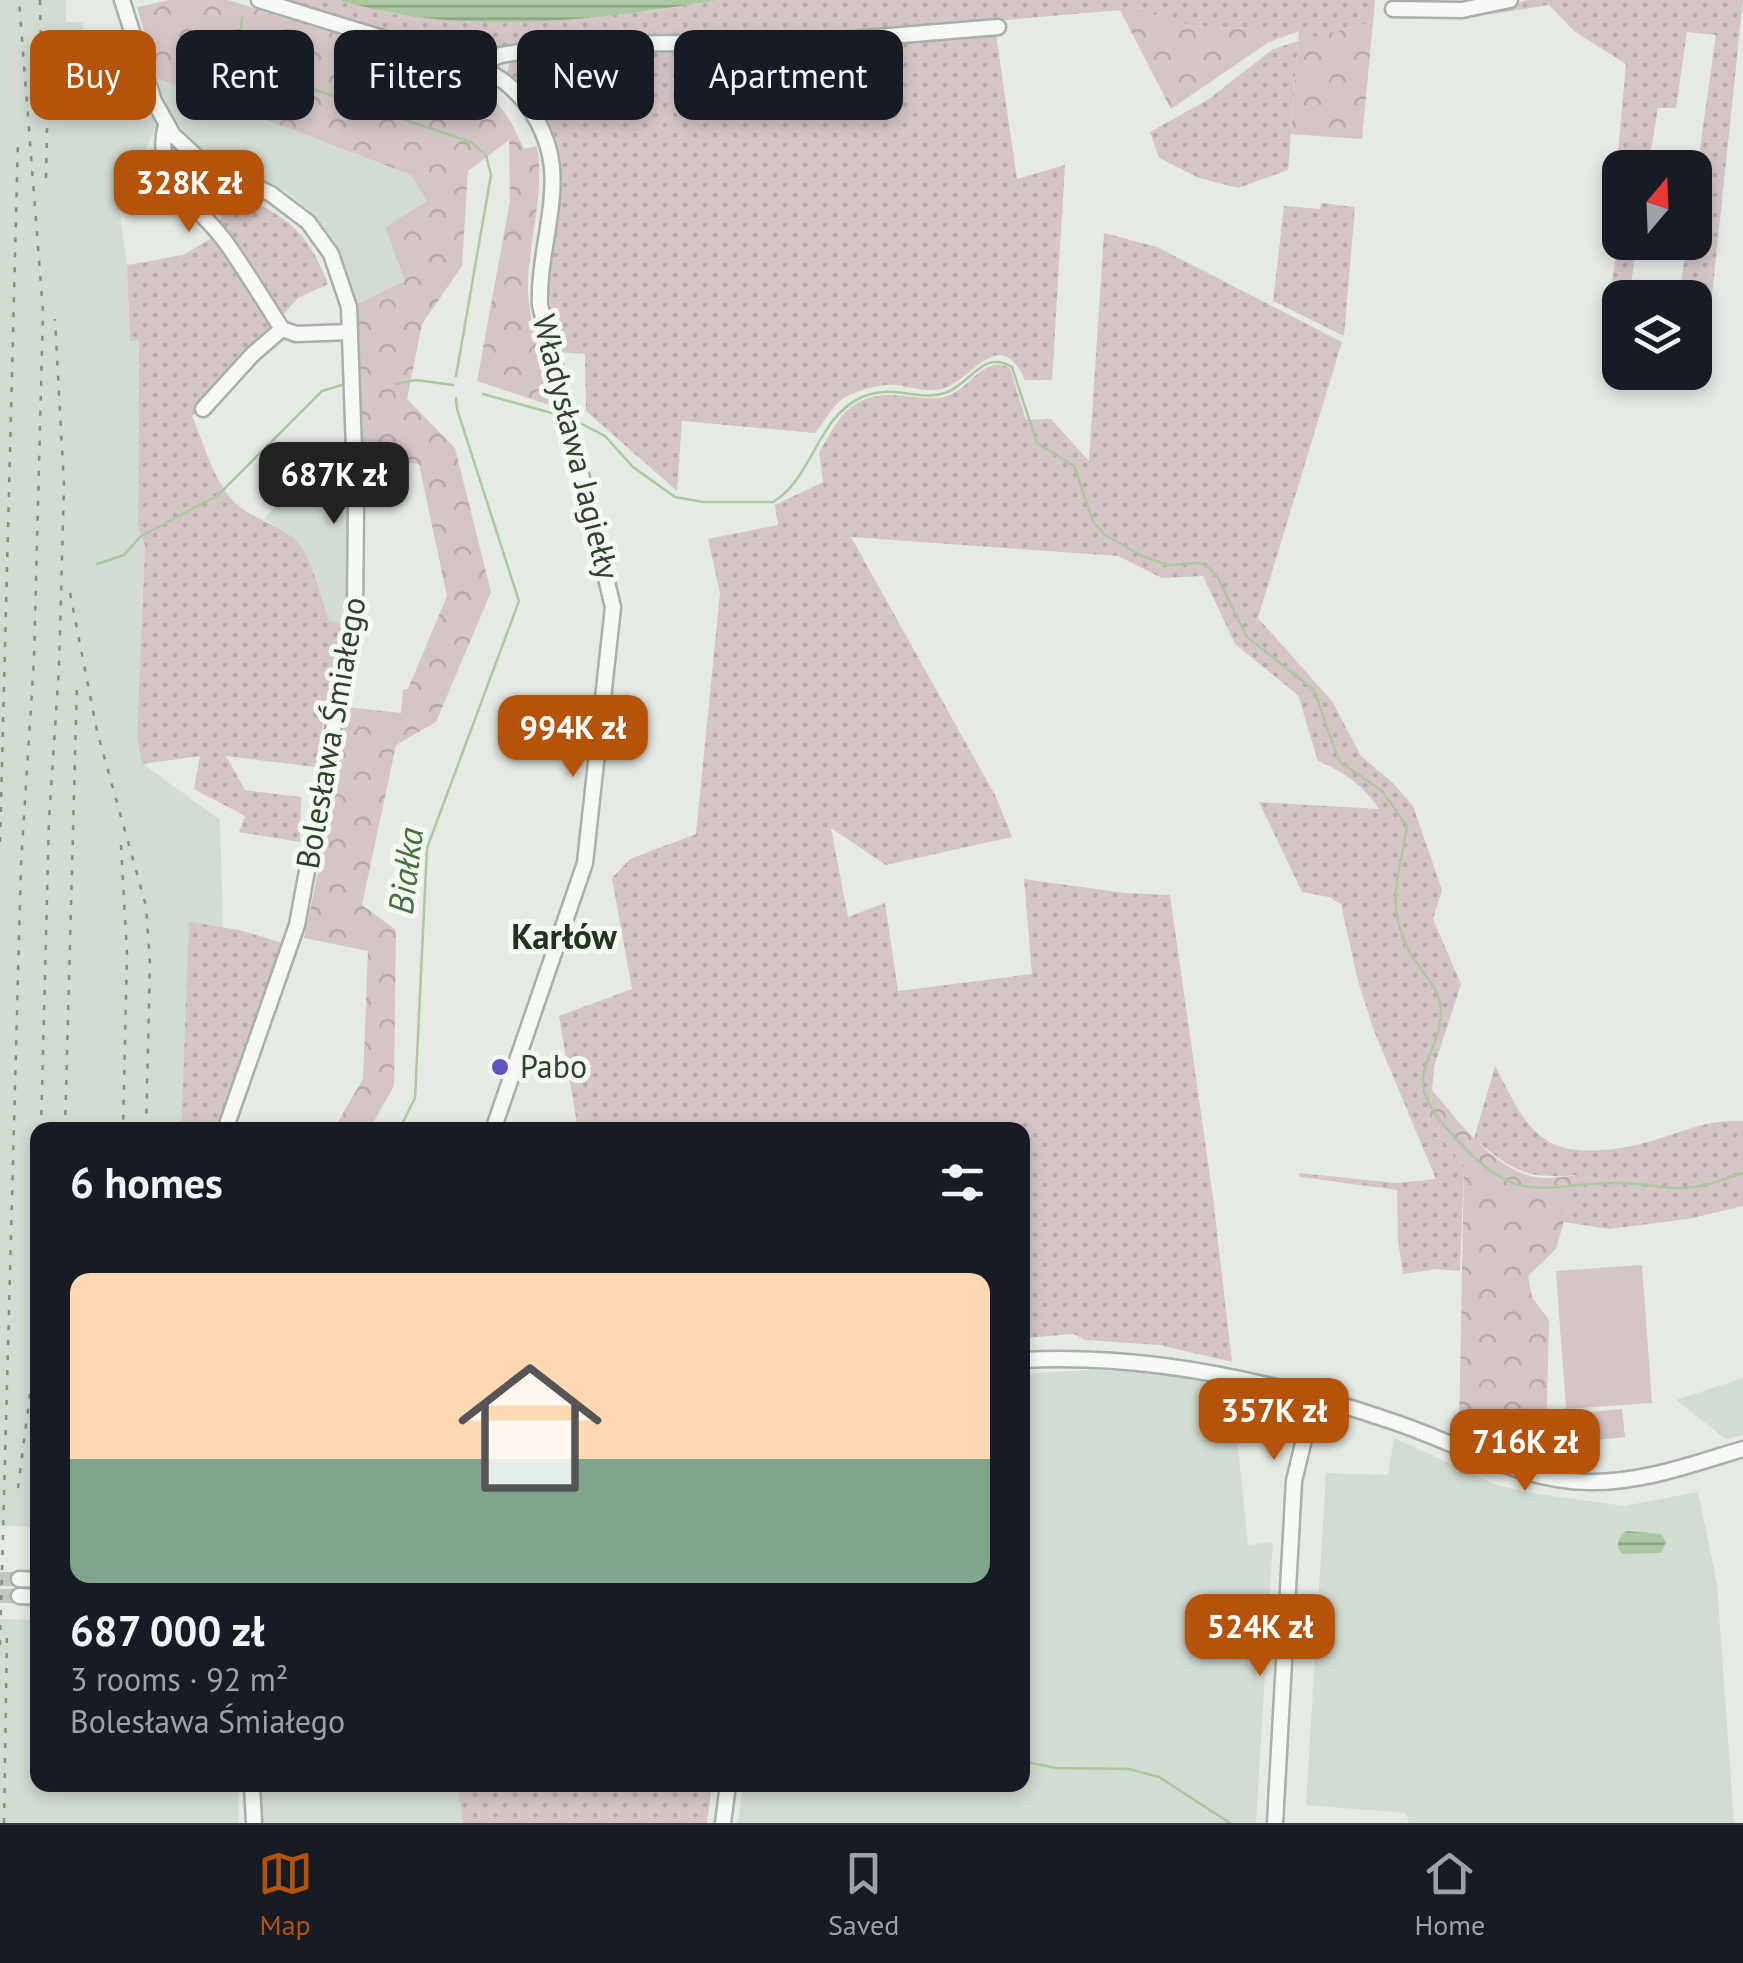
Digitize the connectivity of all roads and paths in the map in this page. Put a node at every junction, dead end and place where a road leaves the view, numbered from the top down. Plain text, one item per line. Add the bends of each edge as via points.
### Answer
1 (122, 0) edge
2 (260, 0) edge
3 (1510, 0) edge
4 (1393, 9) dead end
5 (998, 27) dead end
6 (357, 30) edge
7 (497, 57) edge
8 (497, 77) edge
9 (166, 125) junction
10 (282, 329) junction
11 (350, 332) junction
12 (204, 409) dead end
13 (228, 1122) edge
14 (496, 1122) edge
15 (1030, 1360) edge
16 (1314, 1398) junction
17 (1743, 1449) edge
18 (19, 1579) tunnel mouth
19 (30, 1580) edge
20 (18, 1596) tunnel mouth
21 (30, 1597) edge
22 (252, 1792) edge
23 (727, 1792) edge
24 (254, 1823) edge
25 (723, 1823) edge
26 (1274, 1823) edge

1 - 9 street, Bolesława Śmiałego
2 - 6 street, Władysława Jagiełły
3 - 4 street via 1474,10
5 - 7 street via 818,42 568,44
8 - 14 street, Władysława Jagiełły via 526,104 548,147 552,180 540,299 613,598 588,844
9 - 10 street via 164,154 174,182 226,242
9 - 11 street, Bolesława Śmiałego via 200,160 270,194 308,222 340,277
10 - 11 street
10 - 12 street
11 - 13 street, Bolesława Śmiałego via 355,610 298,925
15 - 16 street via 1134,1360
16 - 17 street via 1533,1474 1571,1481 1642,1478
16 - 26 street via 1294,1481
18 - 19 street
20 - 21 street
22 - 24 street
23 - 25 street

